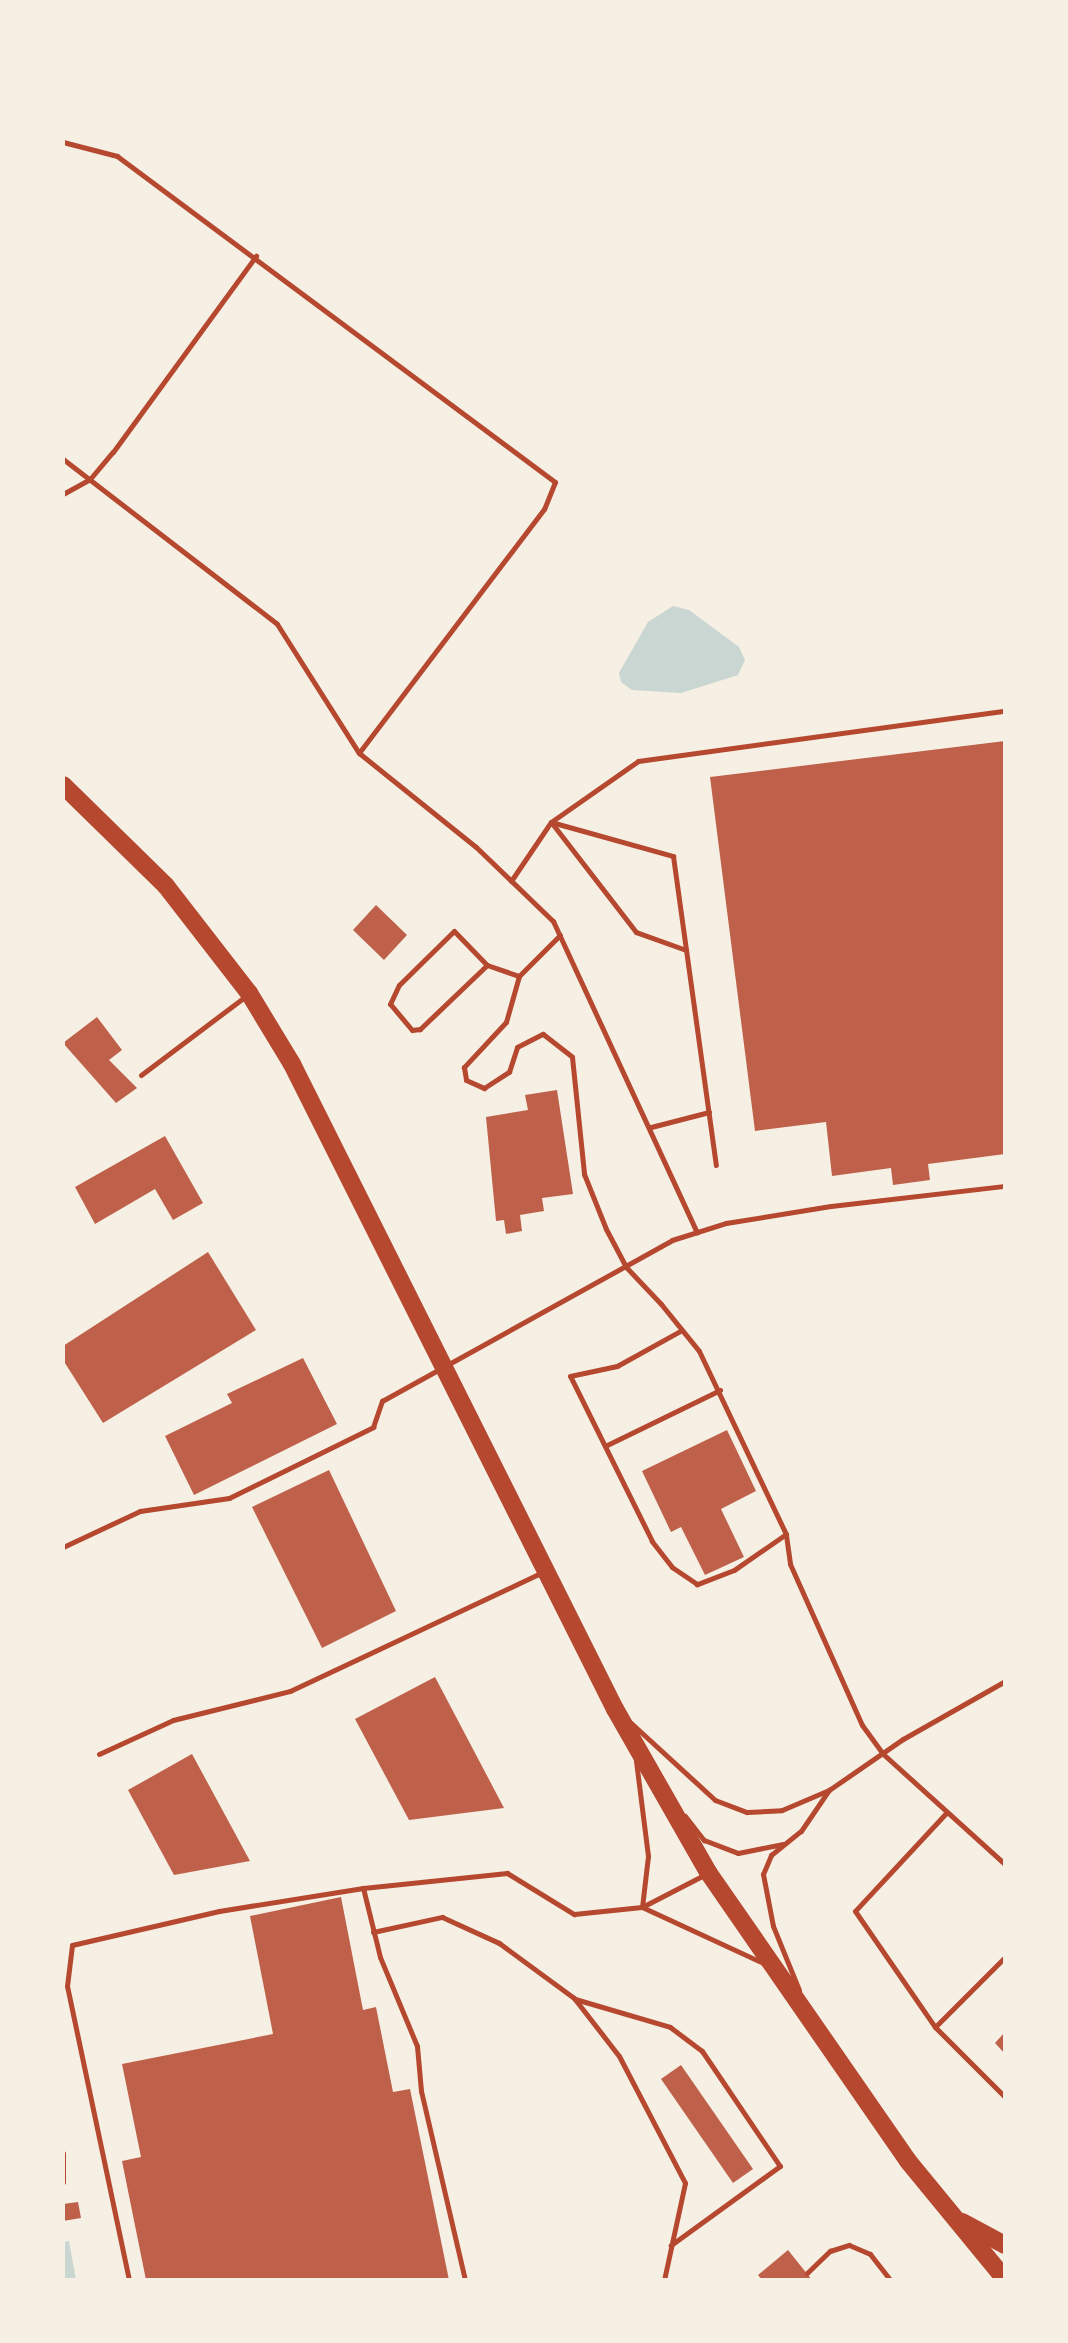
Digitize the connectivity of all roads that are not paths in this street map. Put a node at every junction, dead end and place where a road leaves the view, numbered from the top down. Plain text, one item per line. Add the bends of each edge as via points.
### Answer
1 (63, 142) edge
2 (256, 256) junction
3 (63, 459) edge
4 (90, 479) junction
5 (63, 494) edge
6 (1005, 711) edge
7 (359, 753) junction
8 (63, 785) edge
9 (551, 822) junction
10 (511, 881) junction
11 (560, 935) junction
12 (686, 950) junction
13 (487, 965) junction
14 (519, 976) junction
15 (249, 993) junction
16 (142, 1074) dead end
17 (709, 1112) junction
18 (651, 1127) junction
19 (716, 1165) dead end
20 (1005, 1186) edge
21 (697, 1232) junction
22 (626, 1267) junction
23 (682, 1330) junction
24 (443, 1366) junction
25 (720, 1390) junction
26 (605, 1446) junction
27 (786, 1534) junction
28 (63, 1547) edge
29 (546, 1571) junction
30 (1005, 1681) edge
31 (615, 1709) junction
32 (633, 1742) junction
33 (882, 1753) junction
34 (99, 1754) dead end
35 (651, 1772) junction
36 (829, 1790) junction
37 (947, 1812) junction
38 (785, 1844) junction
39 (1005, 1864) edge
40 (708, 1872) junction
41 (363, 1888) junction
42 (642, 1907) junction
43 (373, 1932) junction
44 (1005, 1956) edge
45 (772, 1968) junction
46 (574, 1998) junction
47 (935, 2028) junction
48 (817, 2035) junction
49 (1005, 2097) edge
50 (63, 2153) edge
51 (63, 2182) edge
52 (954, 2217) junction
53 (671, 2245) junction
54 (1005, 2245) edge
55 (807, 2273) dead end
56 (1005, 2279) edge
57 (129, 2280) edge
58 (465, 2280) edge
59 (664, 2280) edge
60 (890, 2280) edge

1 - 2 lane via 117,156
2 - 4 lane
2 - 7 lane via 555,482 544,509
3 - 4 lane
4 - 5 lane
4 - 7 lane via 277,624
6 - 9 lane via 638,761
7 - 10 lane
8 - 15 main road via 166,886
9 - 10 lane
9 - 12 lane via 636,932
9 - 12 lane via 673,856
10 - 11 lane
11 - 14 lane
11 - 18 lane
12 - 17 lane
13 - 13 lane via 454,932 444,935 390,1004 412,1030 426,1024
13 - 14 lane
14 - 22 lane via 506,1022 464,1067 466,1080 484,1088 509,1072 517,1047 543,1034 572,1057 584,1174
15 - 16 lane
15 - 24 main road via 292,1064
17 - 18 lane
17 - 19 lane
18 - 21 lane
20 - 21 lane via 838,1205
21 - 22 lane
22 - 23 lane
22 - 24 lane
23 - 25 lane
23 - 26 lane via 617,1366 570,1376
24 - 28 lane via 382,1401 373,1427 229,1497 140,1511
24 - 29 main road
25 - 26 lane
25 - 27 lane
26 - 27 lane via 652,1541 671,1567 697,1584 734,1570
27 - 33 lane via 790,1564 862,1725
29 - 31 main road
29 - 34 lane via 290,1691 173,1720
30 - 33 lane
31 - 32 main road
31 - 36 lane via 726,1804 747,1812 782,1810
32 - 35 main road
32 - 42 lane via 648,1856
33 - 36 lane
33 - 37 lane
35 - 38 lane via 704,1840 738,1853
35 - 40 main road
36 - 38 lane
37 - 39 lane
37 - 47 lane via 855,1911
38 - 48 lane via 771,1855 762,1887
40 - 42 lane
40 - 45 main road
41 - 42 lane via 507,1873 574,1914
41 - 43 lane
41 - 57 lane via 219,1911 72,1945 67,1986
42 - 45 lane
43 - 46 lane via 442,1917 499,1942
43 - 58 lane via 417,2046 421,2091
44 - 47 lane
45 - 48 main road
46 - 53 lane via 619,2056 685,2183
46 - 53 lane via 670,2027 702,2050 780,2166
47 - 49 lane
48 - 52 main road
50 - 51 lane
52 - 54 main road
52 - 56 main road
53 - 59 lane
55 - 60 lane via 830,2251 849,2245 870,2254

